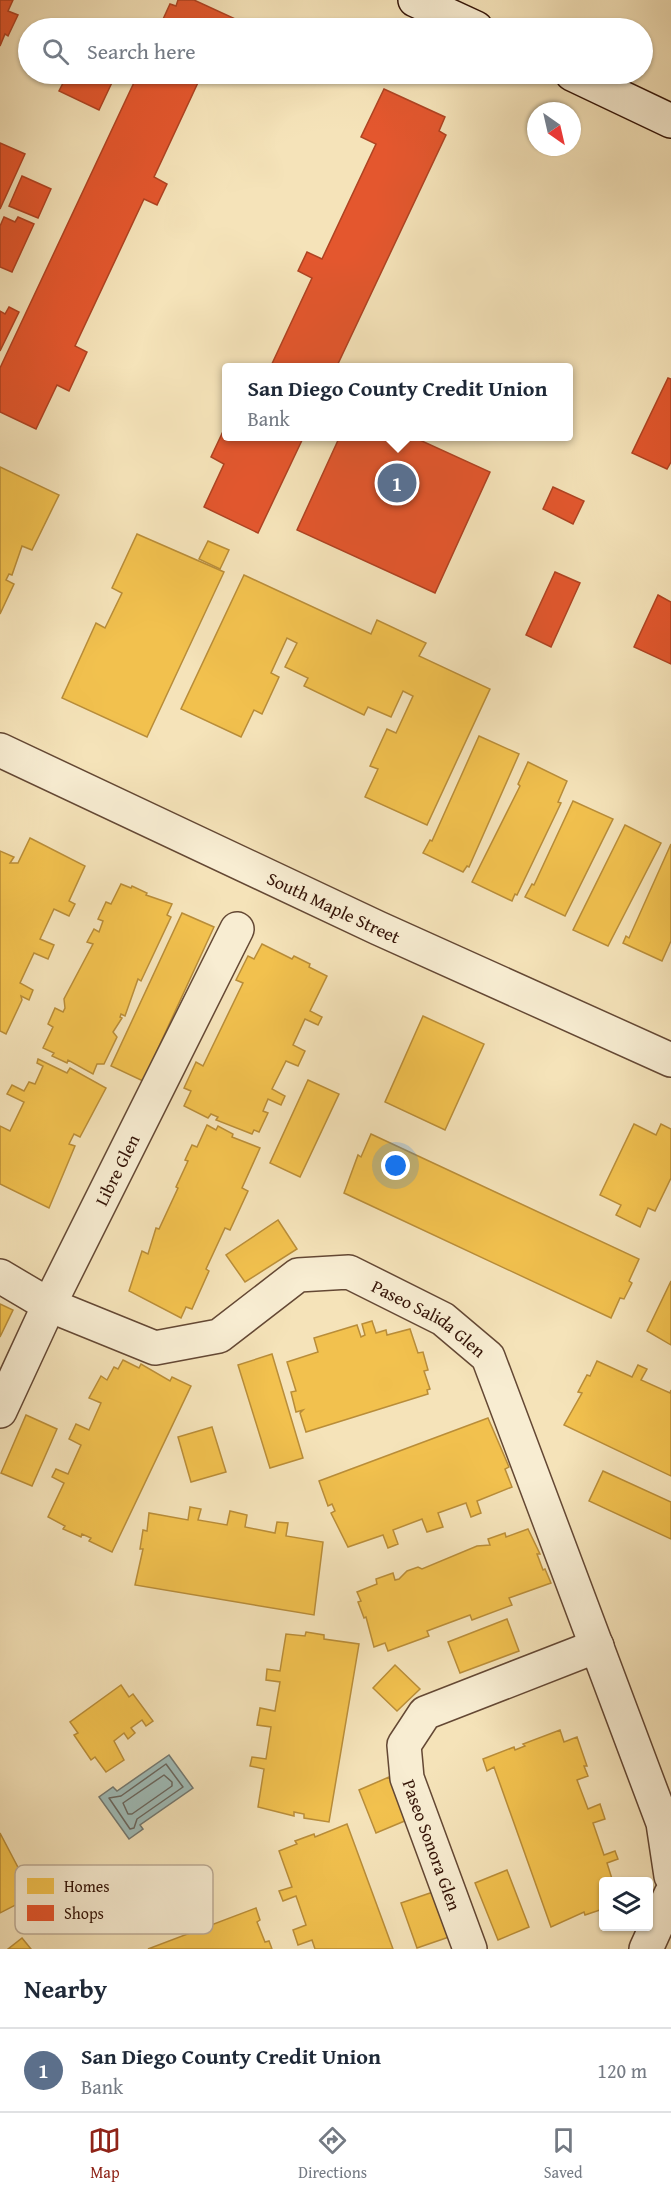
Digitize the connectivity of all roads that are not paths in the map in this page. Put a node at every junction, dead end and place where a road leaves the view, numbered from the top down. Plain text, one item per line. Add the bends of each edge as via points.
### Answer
1 (415, 0) edge
2 (454, 18) edge
3 (593, 84) edge
4 (671, 121) edge
5 (0, 750) edge
6 (237, 929) dead end
7 (671, 1060) edge
8 (0, 1276) edge
9 (49, 1305) junction
10 (0, 1411) edge
11 (597, 1646) junction
12 (671, 1876) edge
13 (671, 1894) edge
14 (470, 1949) edge
15 (646, 1949) edge

1 - 2 street
3 - 4 street
5 - 7 street, South Maple Street via 378,928
6 - 9 street, Libre Glen
8 - 9 street, Paseo Salida Glen
9 - 10 street, Libre Glen
9 - 11 street, Paseo Salida Glen via 155,1348 219,1336 298,1275 349,1272 443,1319 488,1358
11 - 12 street, Paseo Salida Glen via 663,1823
11 - 14 street, Paseo Sonora Glen via 425,1713 404,1745 406,1778
13 - 15 street

